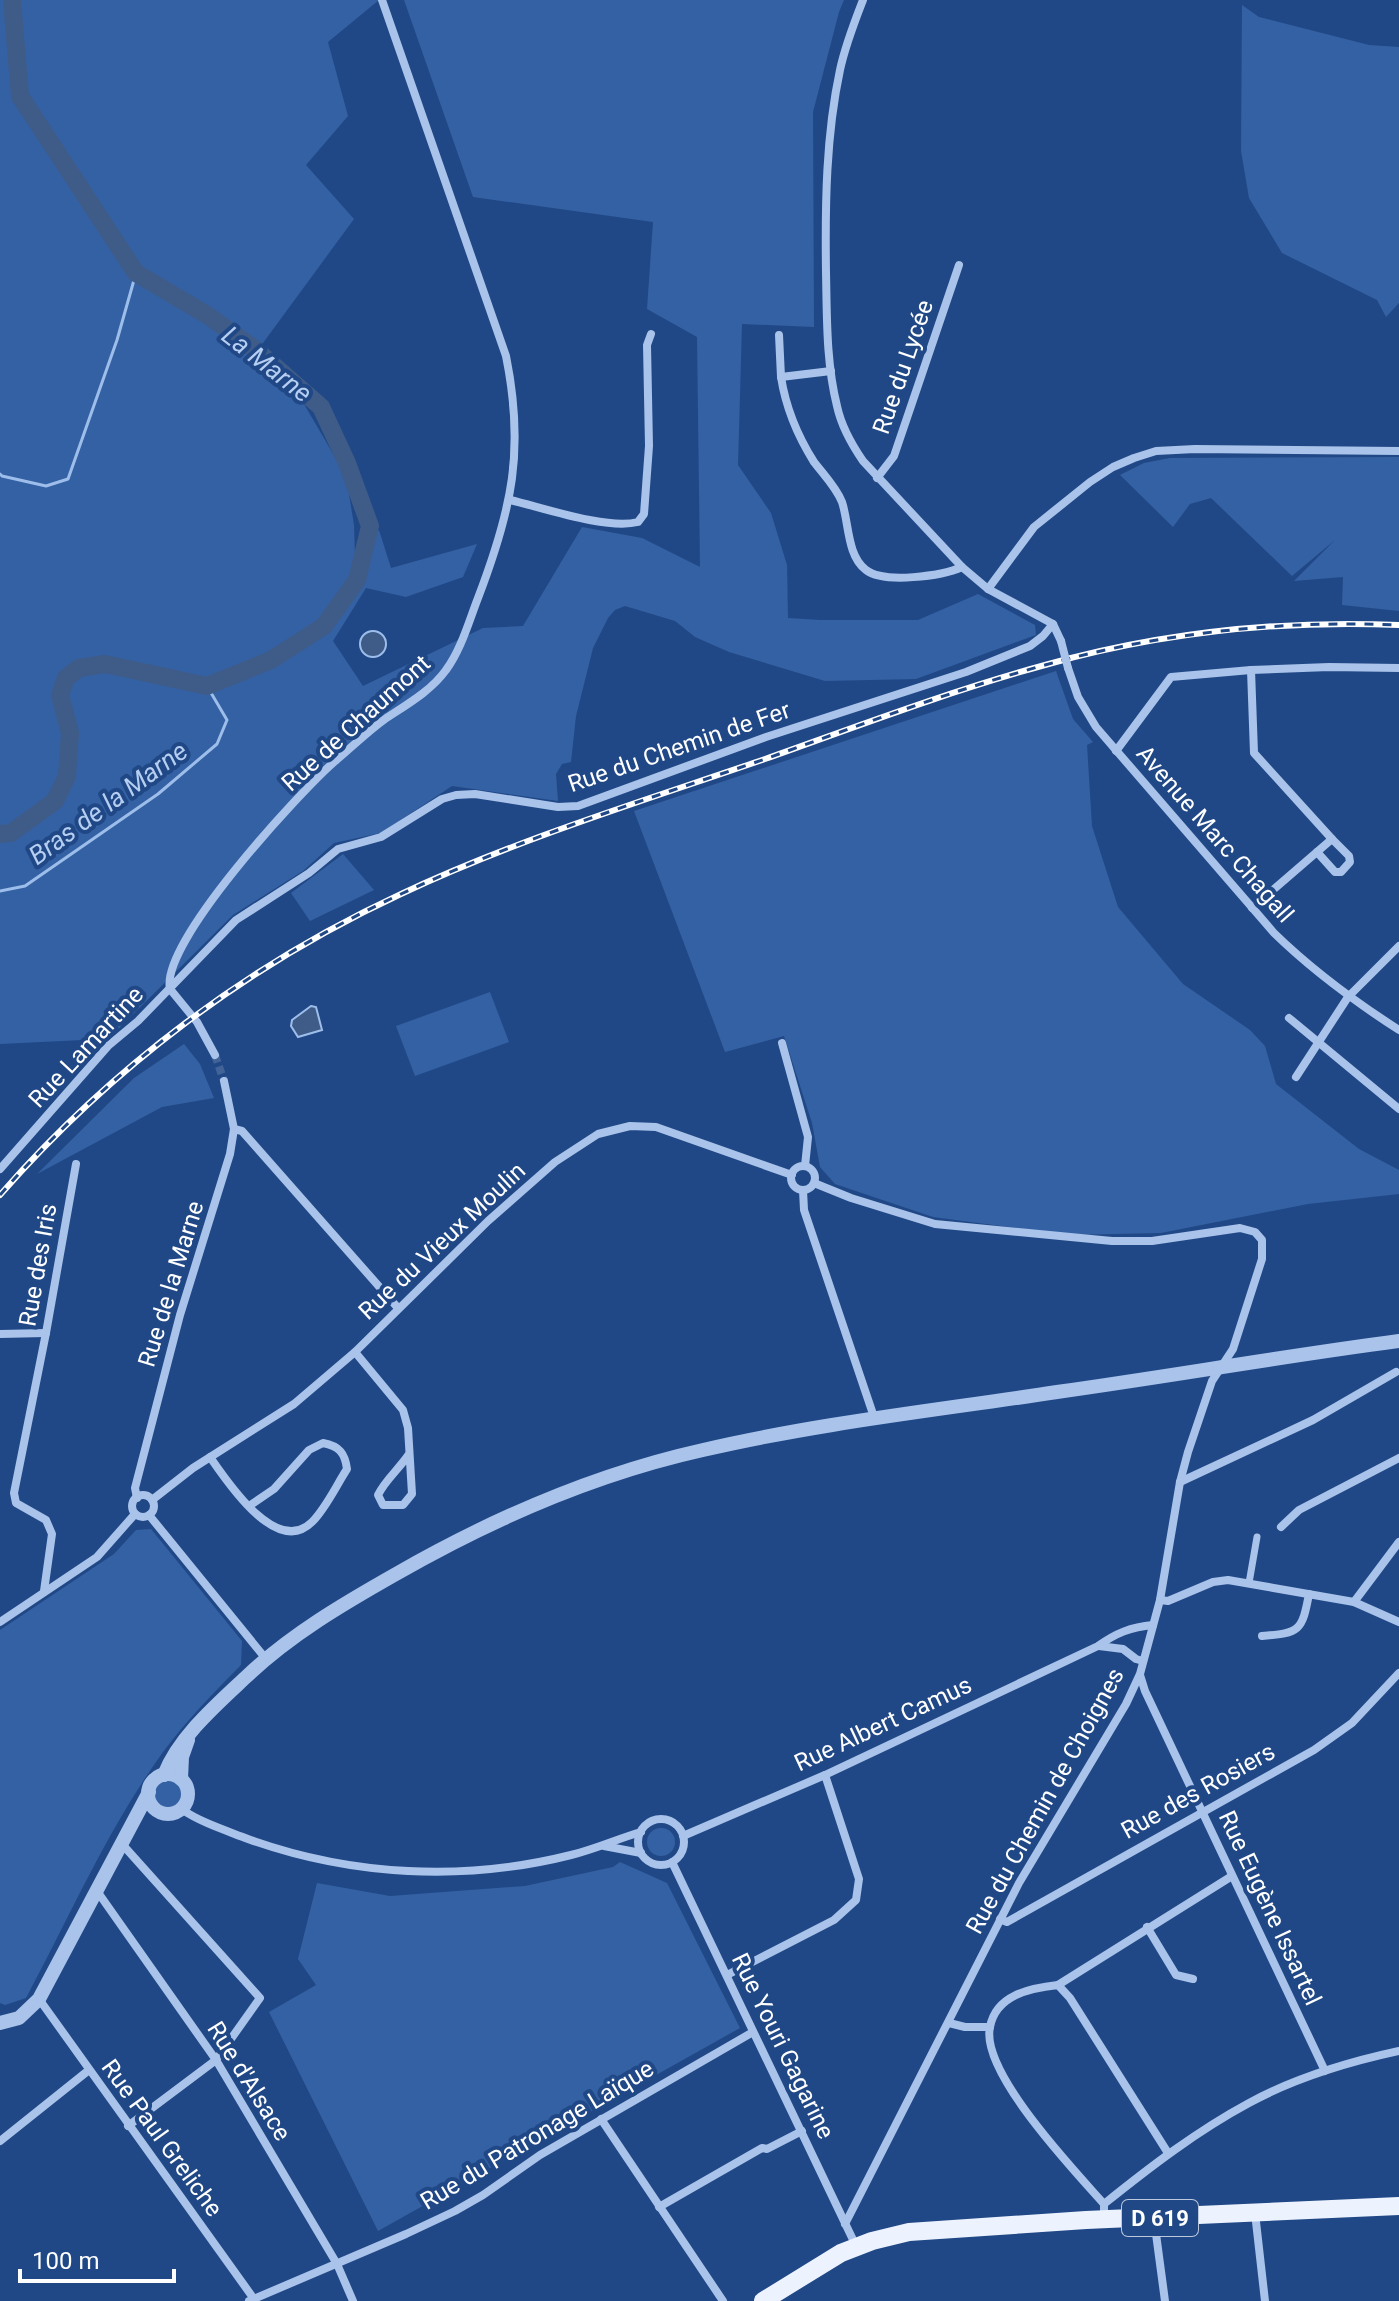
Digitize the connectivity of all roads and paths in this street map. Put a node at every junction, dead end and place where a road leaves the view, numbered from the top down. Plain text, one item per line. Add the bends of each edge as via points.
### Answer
1 (382, 0) edge
2 (863, 0) edge
3 (959, 265) dead end
4 (651, 334) dead end
5 (779, 335) dead end
6 (831, 371) junction
7 (781, 377) junction
8 (1399, 451) edge
9 (877, 478) junction
10 (510, 500) junction
11 (962, 567) junction
12 (988, 589) junction
13 (1053, 624) junction
14 (1399, 668) edge
15 (1251, 670) junction
16 (1116, 751) junction
17 (1332, 839) junction
18 (1317, 852) junction
19 (1252, 908) junction
20 (1399, 946) edge
21 (170, 989) junction
22 (1348, 997) junction
23 (1289, 1018) dead end
24 (1399, 1030) edge
25 (782, 1043) dead end
26 (1318, 1043) junction
27 (215, 1055) tunnel mouth
28 (1296, 1077) dead end
29 (224, 1081) tunnel mouth
30 (1399, 1109) edge
31 (234, 1129) junction
32 (76, 1164) dead end
33 (805, 1166) junction
34 (0, 1169) edge
35 (792, 1175) junction
36 (814, 1183) junction
37 (803, 1190) junction
38 (398, 1308) junction
39 (46, 1333) junction
40 (0, 1334) edge
41 (1399, 1341) edge
42 (355, 1352) junction
43 (1219, 1367) junction
44 (1396, 1372) dead end
45 (875, 1420) junction
46 (409, 1454) junction
47 (210, 1457) junction
48 (1399, 1458) edge
49 (1180, 1482) junction
50 (137, 1498) junction
51 (152, 1500) junction
52 (249, 1506) junction
53 (135, 1514) junction
54 (149, 1515) junction
55 (1281, 1527) dead end
56 (1257, 1537) dead end
57 (1399, 1542) edge
58 (1249, 1583) junction
59 (44, 1591) junction
60 (1309, 1594) junction
61 (1160, 1600) junction
62 (1354, 1602) junction
63 (0, 1622) edge
64 (1399, 1622) edge
65 (1153, 1625) junction
66 (1121, 1632) junction
67 (1262, 1636) dead end
68 (1098, 1646) junction
69 (1123, 1649) junction
70 (266, 1659) junction
71 (1143, 1661) junction
72 (1399, 1673) edge
73 (1140, 1674) junction
74 (190, 1736) junction
75 (164, 1775) junction
76 (825, 1775) junction
77 (181, 1779) junction
78 (149, 1792) junction
79 (181, 1809) junction
80 (158, 1811) junction
81 (1203, 1812) junction
82 (133, 1823) junction
83 (641, 1832) junction
84 (683, 1836) junction
85 (122, 1844) junction
86 (603, 1846) junction
87 (641, 1853) junction
88 (672, 1862) junction
89 (1232, 1876) junction
90 (97, 1891) junction
91 (1000, 1919) junction
92 (1147, 1927) junction
93 (727, 1975) junction
94 (1193, 1979) dead end
95 (1058, 1985) junction
96 (39, 1999) junction
97 (0, 2015) edge
98 (0, 2023) edge
99 (949, 2023) junction
100 (990, 2027) junction
101 (753, 2032) junction
102 (1399, 2051) edge
103 (216, 2060) junction
104 (89, 2070) junction
105 (1325, 2071) junction
106 (601, 2119) junction
107 (128, 2126) junction
108 (802, 2131) junction
109 (0, 2141) edge
110 (1168, 2153) junction
111 (1399, 2206) edge
112 (659, 2207) junction
113 (1104, 2212) junction
114 (1255, 2213) junction
115 (1154, 2218) junction
116 (845, 2224) junction
117 (857, 2247) junction
118 (337, 2264) junction
119 (251, 2300) edge
120 (353, 2301) edge
121 (723, 2301) edge
122 (763, 2301) edge
123 (1165, 2301) edge
124 (1265, 2301) edge

1 - 10 street, Rue de Chaumont via 506,356 516,427
2 - 6 street via 840,67 833,109 825,231
3 - 9 street, Rue du Lycée via 894,456
4 - 10 street via 649,446 644,514 638,522 600,521
5 - 7 street
6 - 7 street
6 - 9 street via 837,409 853,447
7 - 11 street via 791,420 841,500 863,568 896,576 936,575
8 - 12 street via 1195,449 1134,458 1090,482 1034,527
9 - 11 street
10 - 21 street, Rue de Chaumont via 448,668 330,765 235,870 190,931 169,976
11 - 12 street
12 - 13 street
13 - 16 street, Avenue Marc Chagall, bridge via 1083,708
13 - 21 street, Rue du Chemin de Fer via 1030,646 966,672 578,806 466,793 442,799 381,837 338,849 236,920
14 - 15 street
15 - 16 street via 1171,677
15 - 17 street via 1254,753
16 - 19 street, Avenue Marc Chagall
17 - 18 street
17 - 18 street via 1349,856 1341,872
18 - 19 street
19 - 22 street, Avenue Marc Chagall via 1304,962
20 - 22 street
21 - 27 street
21 - 34 street, Rue Lamartine via 90,1066
22 - 24 street, Avenue Marc Chagall
22 - 26 street
23 - 26 street
25 - 33 street via 808,1137
26 - 28 street
26 - 30 street
29 - 31 street, Rue de la Marne
31 - 38 street via 242,1131
31 - 50 street, Rue de la Marne via 180,1315 135,1488
32 - 39 street, Rue des Iris
33 - 35 street
33 - 36 street
35 - 37 street via 794,1185
35 - 38 street, Rue du Vieux Moulin via 656,1127 615,1128 555,1162
36 - 37 street
36 - 43 street, Rue du Chemin de Choignes via 935,1224 1112,1241 1152,1241 1240,1228 1255,1232 1262,1240 1262,1259 1233,1349
37 - 45 street via 808,1223
38 - 42 street, Rue du Vieux Moulin
39 - 40 street
39 - 59 street, Rue des Iris via 14,1493 16,1503 46,1520 52,1534
41 - 43 street
42 - 46 street via 403,1410
42 - 47 street, Rue du Vieux Moulin via 294,1404
43 - 45 street
43 - 49 street, Rue du Chemin de Choignes
44 - 49 street via 1313,1420
45 - 70 street via 701,1450 538,1503 402,1571
46 - 46 street via 382,1487 378,1495 383,1505 403,1505 412,1494
47 - 51 street, Rue du Vieux Moulin
47 - 52 street
48 - 55 street via 1299,1510
49 - 61 street, Rue du Chemin de Choignes
50 - 51 street
50 - 53 street via 132,1505
51 - 54 street
52 - 52 street via 273,1528 302,1528 312,1522 347,1469 346,1457 336,1446 323,1443 309,1450 274,1489
53 - 54 street
53 - 59 street via 97,1557
54 - 70 street
56 - 58 street
57 - 62 street
58 - 60 street
58 - 61 street via 1213,1582
59 - 63 street
60 - 62 street
60 - 67 street via 1300,1628
61 - 65 street, Rue du Chemin de Choignes
62 - 64 street
65 - 66 street, Rue Albert Camus
65 - 71 street, Rue du Chemin de Choignes
66 - 68 street, Rue Albert Camus
66 - 69 street
68 - 69 street
68 - 76 street, Rue Albert Camus
69 - 71 street
70 - 74 street
71 - 73 street, Rue du Chemin de Choignes
72 - 81 street, Rue des Rosiers via 1339,1733
73 - 81 street, Rue Eugène Issartel
73 - 91 street, Rue du Chemin de Choignes
74 - 75 street via 173,1753
74 - 77 street
75 - 77 street
75 - 78 street
76 - 84 street, Rue Albert Camus
76 - 93 street via 859,1879 856,1900 834,1920
77 - 79 street via 188,1794
78 - 80 street
78 - 82 street
79 - 80 street via 170,1814
79 - 86 street via 282,1851 368,1869 437,1872 494,1867
80 - 82 street
81 - 89 street, Rue Eugène Issartel
81 - 91 street, Rue des Rosiers via 1007,1922
82 - 85 street
83 - 84 street via 651,1822 664,1820
83 - 86 street
83 - 87 street
84 - 88 street via 682,1851
85 - 90 street
85 - 103 street via 260,1998
86 - 87 street
87 - 88 street via 658,1865
88 - 93 street, Rue Youri Gagarine
89 - 92 street
89 - 105 street, Rue Eugène Issartel
90 - 96 street
90 - 103 street, Rue d'Alsace
91 - 99 street, Rue du Chemin de Choignes
92 - 94 street via 1176,1975
92 - 95 street
93 - 101 street, Rue Youri Gagarine
95 - 100 street via 1024,1991 1006,2001
95 - 110 street
96 - 97 street
96 - 98 street via 19,2018
96 - 104 street, Rue Paul Greliche
99 - 100 street
99 - 116 street, Rue du Chemin de Choignes
100 - 113 street via 1000,2069 1026,2112
101 - 106 street, Rue du Patronage Laïque
101 - 108 street, Rue Youri Gagarine
102 - 105 street
103 - 107 street
103 - 118 street, Rue d'Alsace
104 - 107 street, Rue Paul Greliche
104 - 109 street
105 - 110 street via 1250,2102
106 - 112 street
106 - 118 street, Rue du Patronage Laïque via 455,2211
107 - 119 street, Rue Paul Greliche
108 - 112 street
108 - 116 street, Rue Youri Gagarine
110 - 113 street
111 - 114 main road, D 619
112 - 121 street
113 - 115 main road, D 619
113 - 117 main road, D 619 via 909,2232
114 - 115 main road, D 619
114 - 124 street
115 - 123 street
116 - 117 street, Rue Youri Gagarine
117 - 122 main road, D 619
118 - 119 street, Rue du Patronage Laïque
118 - 120 street, Rue d'Alsace

